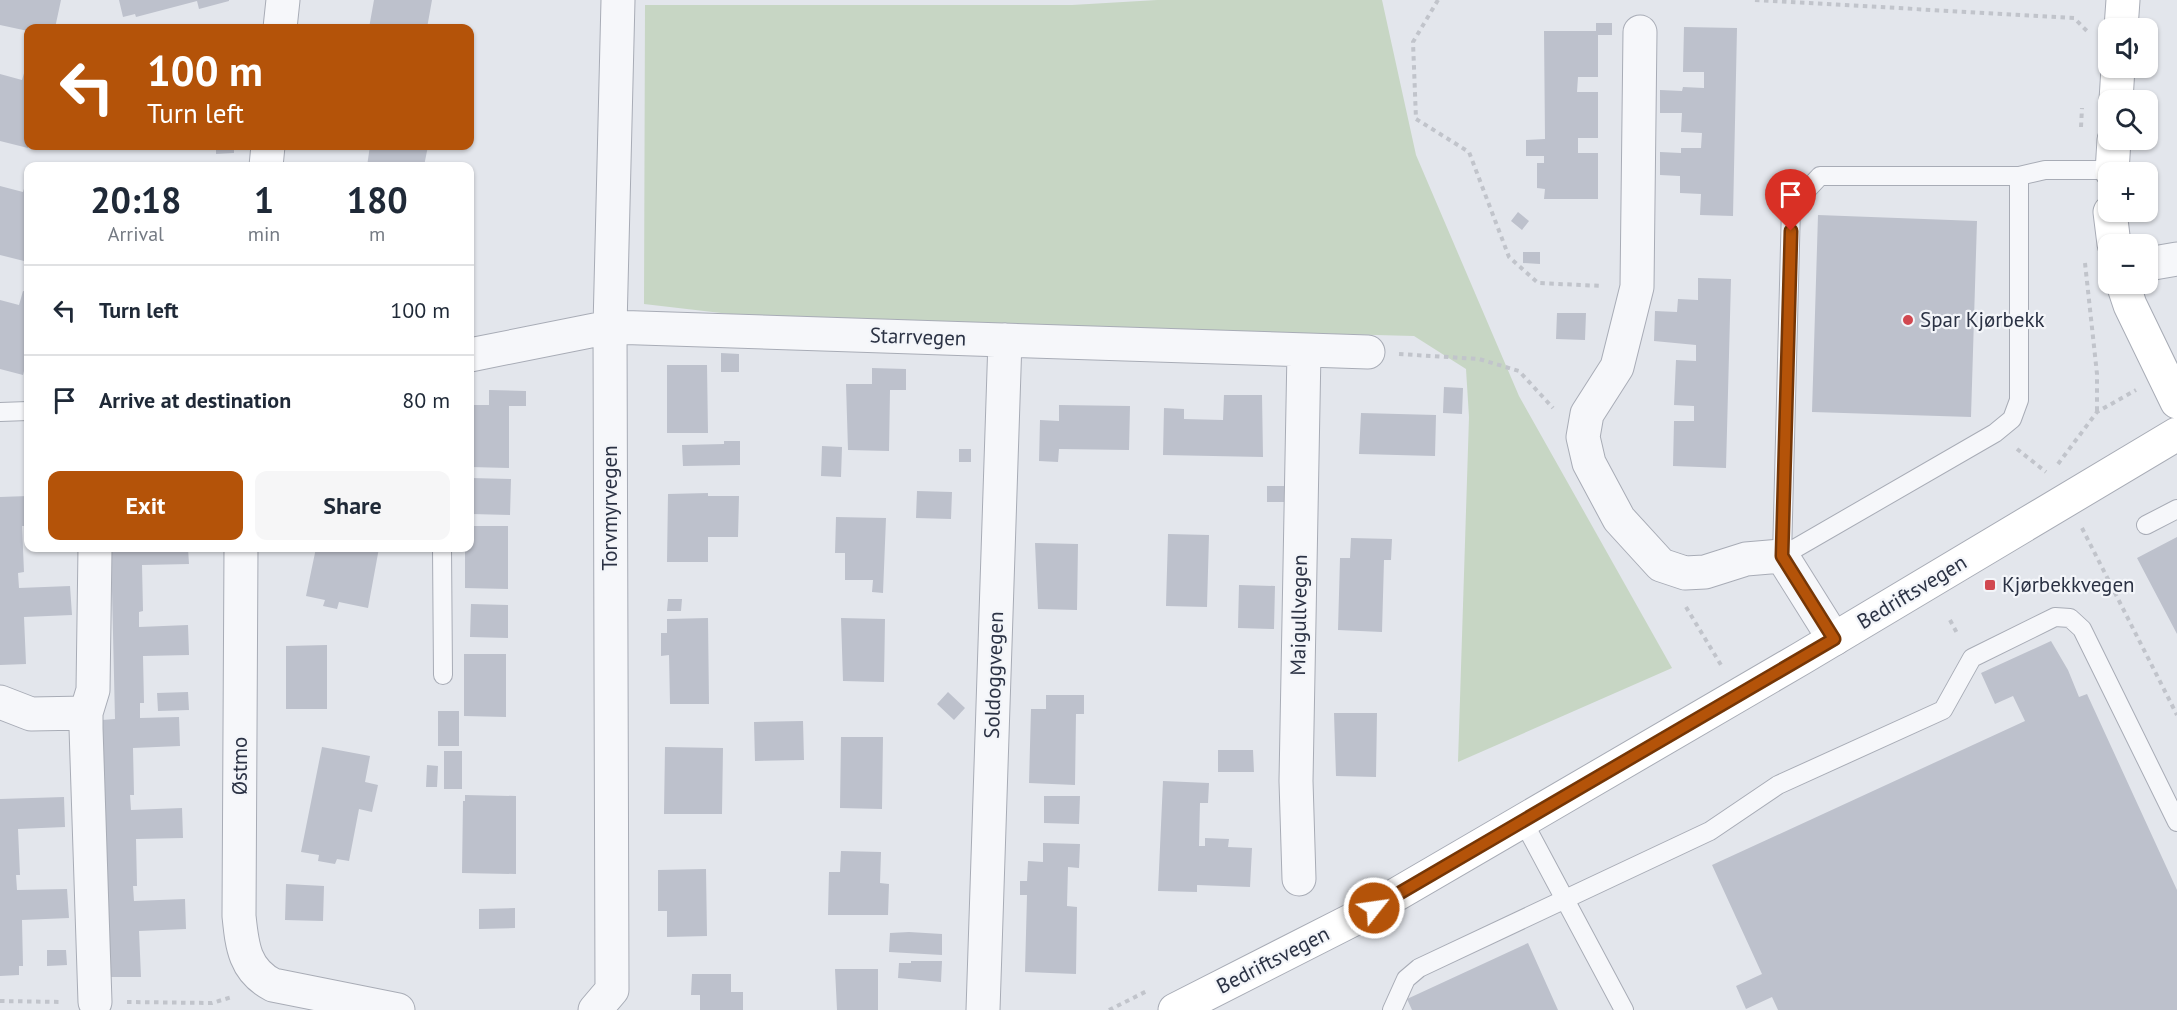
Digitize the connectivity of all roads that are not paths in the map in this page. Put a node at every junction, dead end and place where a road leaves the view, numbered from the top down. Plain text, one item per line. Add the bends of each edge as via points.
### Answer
1 (283, 0) edge
2 (618, 0) edge
3 (2122, 0) edge
4 (2121, 18) edge
5 (280, 24) edge
6 (1640, 32) dead end
7 (2113, 161) edge
8 (2019, 176) junction
9 (2177, 259) edge
10 (2158, 262) edge
11 (2127, 294) edge
12 (610, 327) junction
13 (1005, 340) junction
14 (1304, 351) junction
15 (1368, 352) road end
16 (474, 354) edge
17 (2177, 402) edge
18 (24, 411) edge
19 (0, 412) edge
20 (2177, 434) edge
21 (2177, 509) edge
22 (2146, 525) dead end
23 (95, 552) edge
24 (241, 552) edge
25 (442, 552) edge
26 (1782, 556) junction
27 (1834, 639) junction
28 (443, 675) dead end
29 (0, 702) edge
30 (86, 713) junction
31 (1523, 821) junction
32 (2177, 822) edge
33 (1299, 879) dead end
34 (1564, 899) junction
35 (95, 1002) road end
36 (398, 1010) edge
37 (595, 1010) edge
38 (983, 1010) edge
39 (1175, 1010) edge
40 (1392, 1010) edge
41 (1624, 1010) edge

1 - 5 street
2 - 12 street, Torvmyrvegen
3 - 4 street
6 - 26 street via 1637,287 1617,367 1587,414 1583,437 1589,463 1619,519 1661,565 1684,573 1705,572 1746,559
7 - 8 lane
8 - 26 lane via 2019,400 2012,418 1995,433
8 - 26 lane via 1820,176 1791,207
9 - 10 street
11 - 17 street
12 - 13 street, Starrvegen
12 - 16 street, Starrvegen
12 - 37 street, Torvmyrvegen via 612,990
13 - 14 street, Starrvegen
13 - 38 street, Soldoggvegen
14 - 15 street, Starrvegen
14 - 33 street, Maigullvegen via 1296,781
18 - 19 lane
20 - 27 street, Bedriftsvegen
21 - 22 lane
23 - 30 street via 93,690
24 - 36 street, Østmo via 242,949 260,978 273,985
25 - 28 lane
26 - 27 street
27 - 31 street, Bedriftsvegen
29 - 30 street via 31,714
30 - 35 street
31 - 34 lane
31 - 39 street, Bedriftsvegen via 1356,918
32 - 34 lane via 2082,629 2070,618 2055,617 1972,658 1943,710 1778,784 1710,831
34 - 40 lane via 1419,968 1406,979
34 - 41 lane

